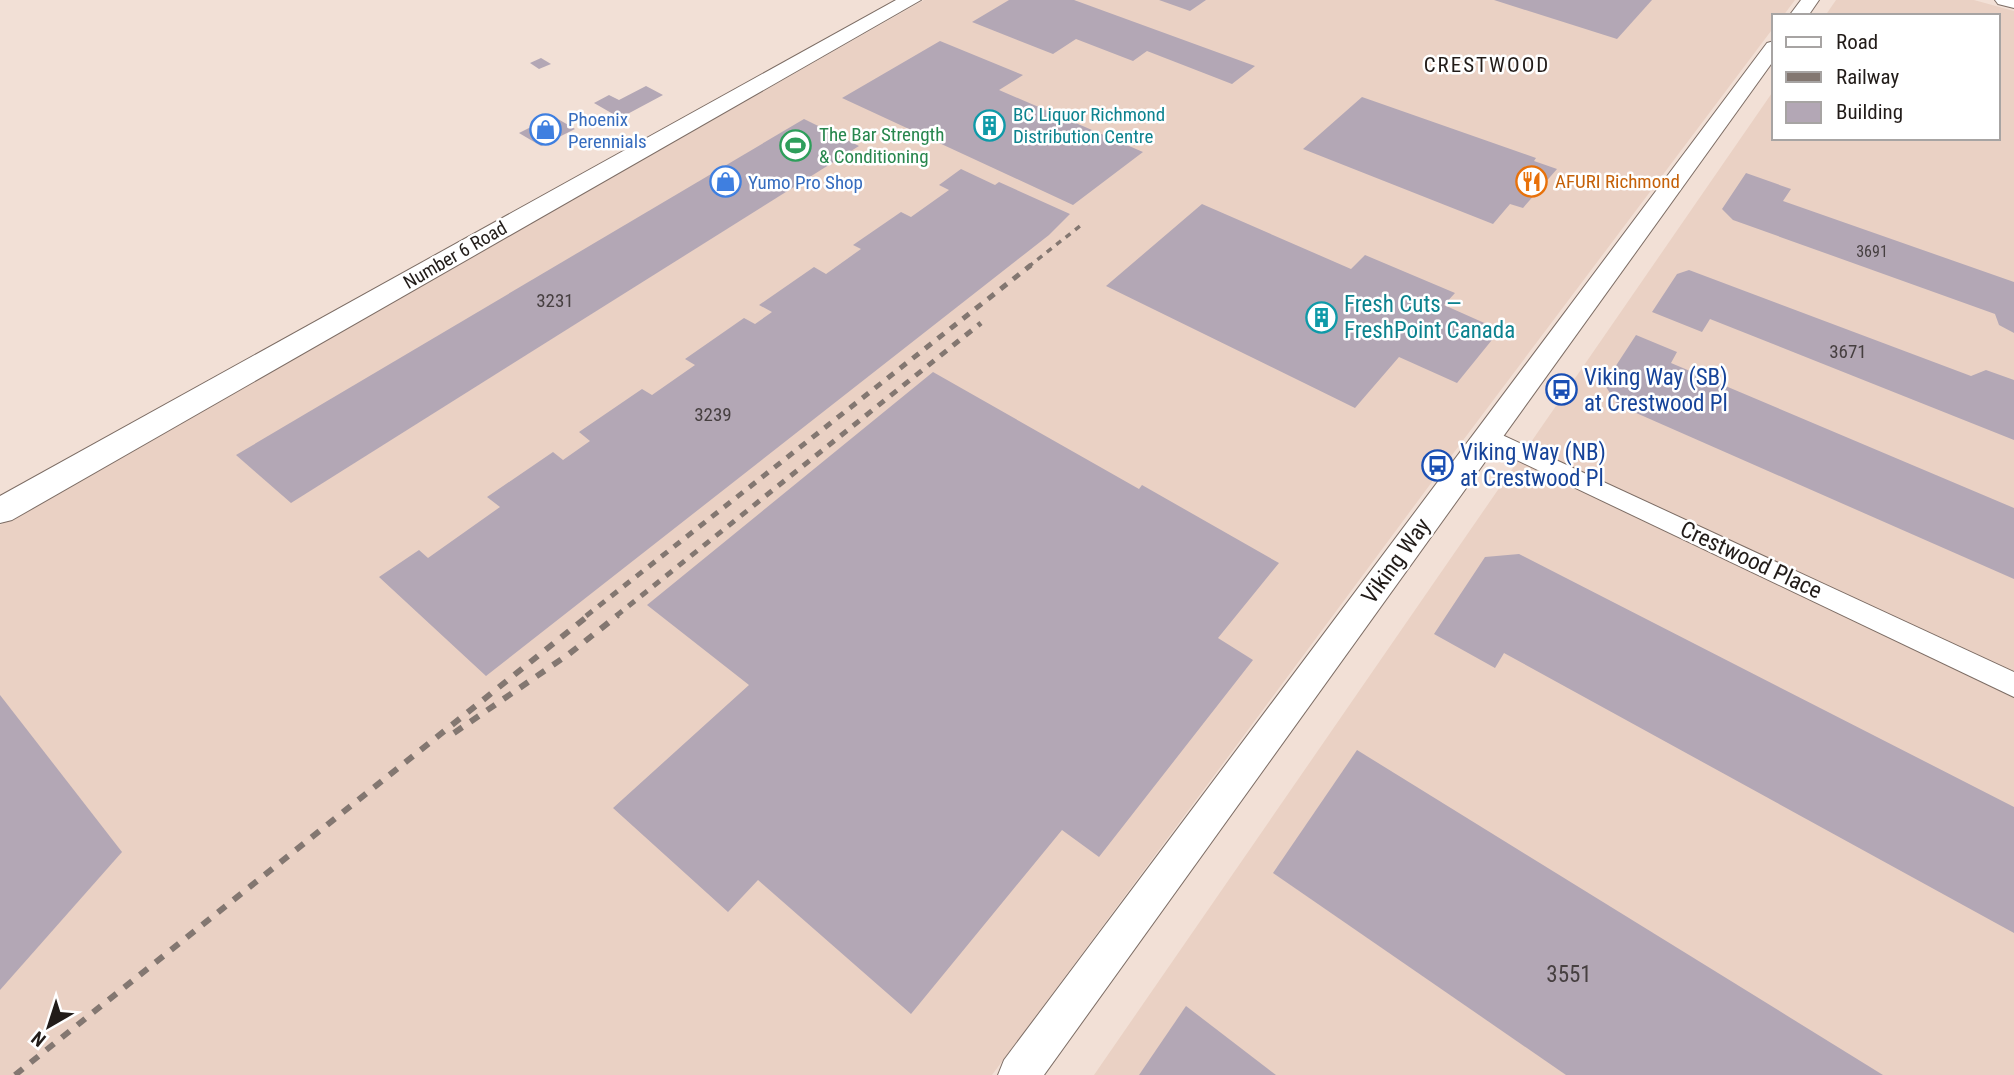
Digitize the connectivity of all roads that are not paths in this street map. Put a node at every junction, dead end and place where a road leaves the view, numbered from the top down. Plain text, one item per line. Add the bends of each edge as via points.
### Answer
1 (911, 0) edge
2 (2005, 0) edge
3 (2014, 2) edge
4 (1772, 50) edge
5 (1487, 436) junction
6 (0, 512) edge
7 (2014, 685) edge
8 (1019, 1075) edge

1 - 6 main road, Number 6 Road
2 - 3 main road
4 - 5 street, Viking Way
5 - 7 street, Crestwood Place
5 - 8 street, Viking Way

